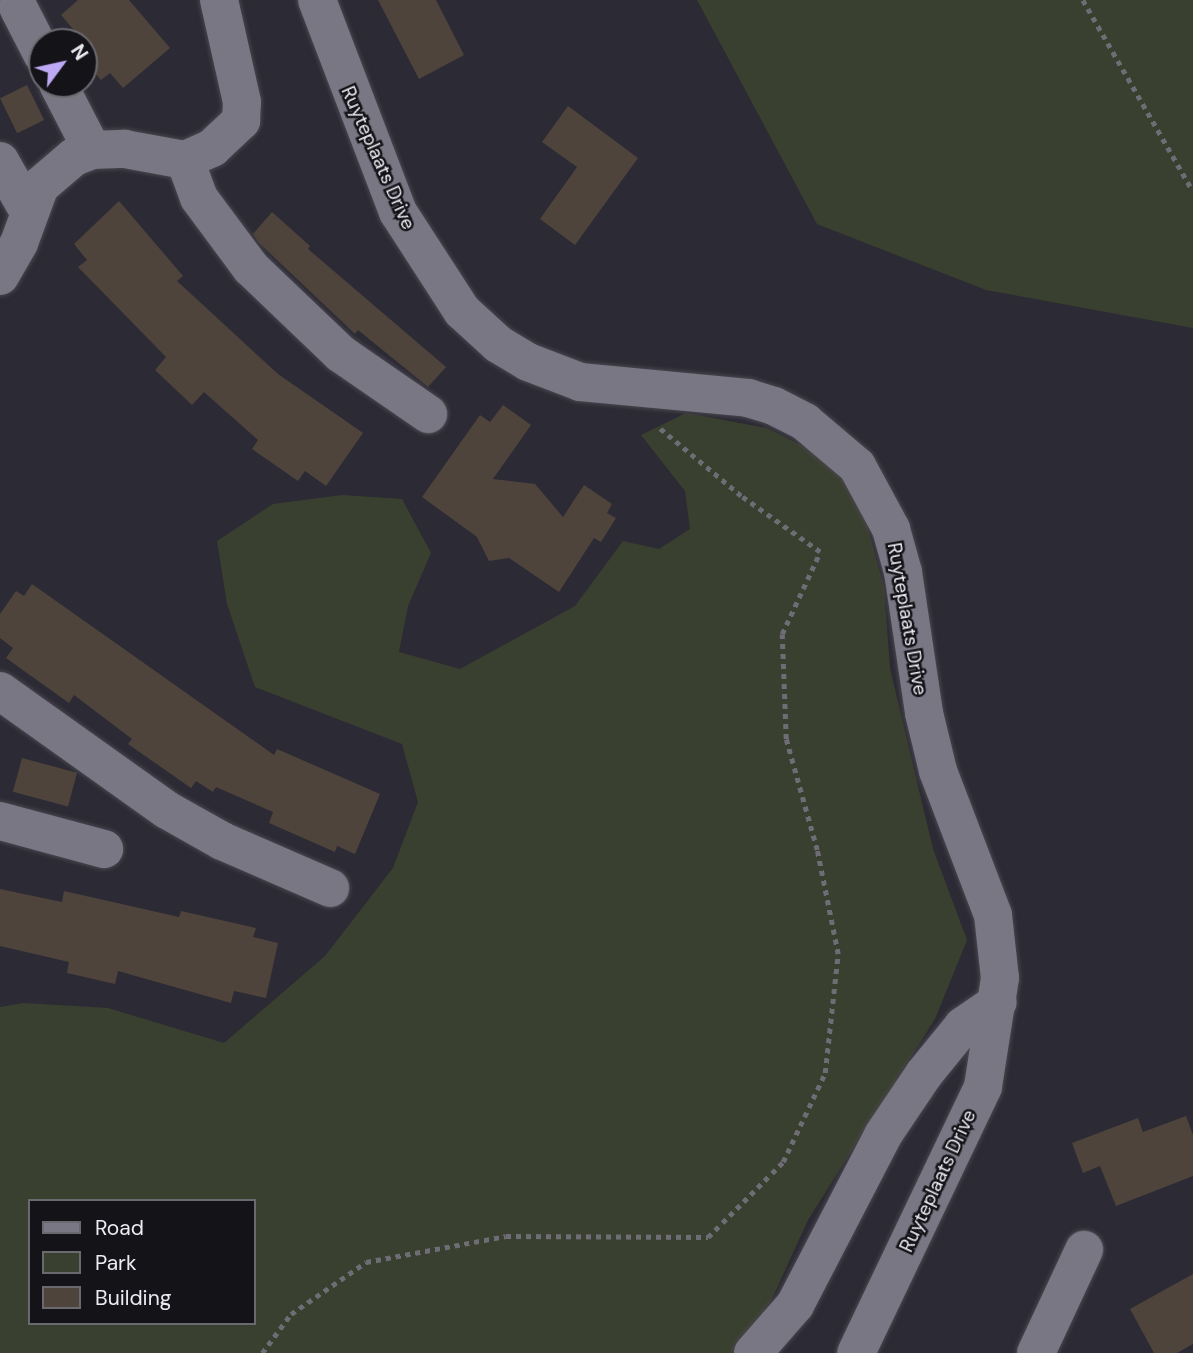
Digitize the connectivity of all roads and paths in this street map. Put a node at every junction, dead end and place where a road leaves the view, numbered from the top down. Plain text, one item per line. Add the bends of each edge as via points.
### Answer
1 (219, 0) edge
2 (317, 0) edge
3 (1083, 0) edge
4 (18, 7) dead end
5 (29, 28) edge
6 (65, 98) edge
7 (92, 150) junction
8 (185, 160) junction
9 (0, 161) edge
10 (1193, 191) edge
11 (29, 212) junction
12 (0, 276) edge
13 (608, 386) junction
14 (428, 414) dead end
15 (0, 691) edge
16 (0, 821) edge
17 (104, 849) dead end
18 (330, 888) dead end
19 (998, 1002) junction
20 (1084, 1250) dead end
21 (262, 1353) edge
22 (753, 1353) edge
23 (856, 1353) edge
24 (1036, 1353) edge

1 - 8 street via 242,102 240,121 212,148
2 - 13 street, Ruyteplaats Drive via 398,212 462,311 498,344 528,362 580,382
3 - 10 path
4 - 5 street
6 - 7 street
7 - 8 street via 125,149
7 - 11 street via 54,171 40,186
8 - 14 street via 199,198 251,268 341,354
9 - 11 street
11 - 12 street via 19,243
13 - 19 street, Ruyteplaats Drive via 748,398 774,406 806,422 857,466 891,529 903,572 924,713 938,771 993,915 998,939
13 - 21 path via 741,496 820,552 782,634 786,739 817,850 838,954 825,1073 783,1162 708,1237 506,1236 366,1262 291,1314
15 - 18 street via 167,810 222,841
16 - 17 street
19 - 22 street via 963,1026 924,1074 883,1135 795,1304
19 - 23 street, Ruyteplaats Drive via 983,1087
20 - 24 street

